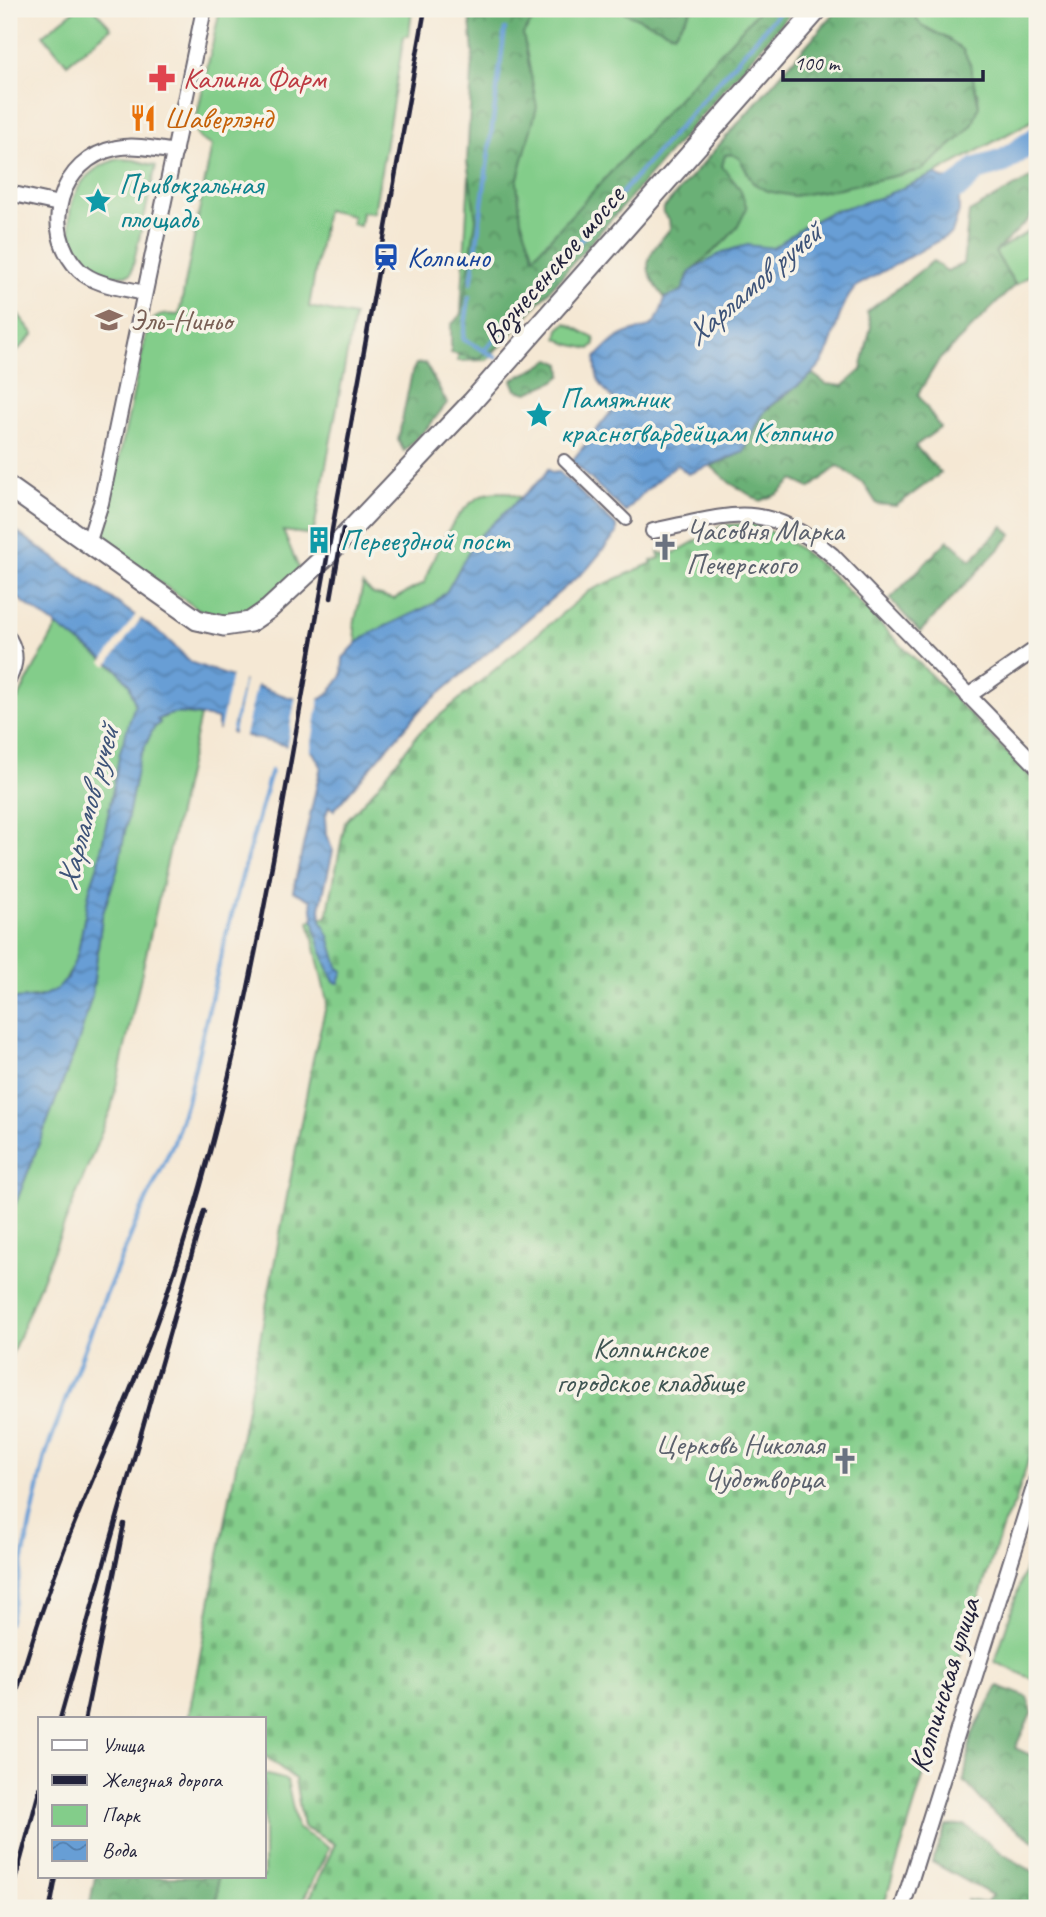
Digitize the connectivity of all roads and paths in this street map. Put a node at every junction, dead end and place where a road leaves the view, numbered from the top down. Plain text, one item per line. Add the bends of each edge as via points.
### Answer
1 (204, 9) edge
2 (818, 9) edge
3 (175, 152) junction
4 (9, 194) edge
5 (59, 204) junction
6 (144, 293) junction
7 (564, 460) dead end
8 (9, 487) edge
9 (626, 520) dead end
10 (653, 531) dead end
11 (88, 544) junction
12 (9, 639) edge
13 (1037, 648) edge
14 (9, 678) edge
15 (968, 696) junction
16 (1037, 766) edge
17 (1037, 1478) edge
18 (902, 1908) edge

1 - 3 street
2 - 11 street, Вознесенское шоссе via 481,393 327,555 258,618 224,626 197,620
3 - 5 street via 136,146 100,153 80,166 65,185
3 - 6 street
4 - 5 street
5 - 6 street via 58,231 66,253 80,271 100,282
6 - 11 street via 101,503
7 - 9 street
8 - 11 street, Вознесенское шоссе
10 - 15 street via 734,514 762,516 792,527 832,555
12 - 14 street via 15,657
13 - 15 street
15 - 16 street
17 - 18 street, Колпинская улица

